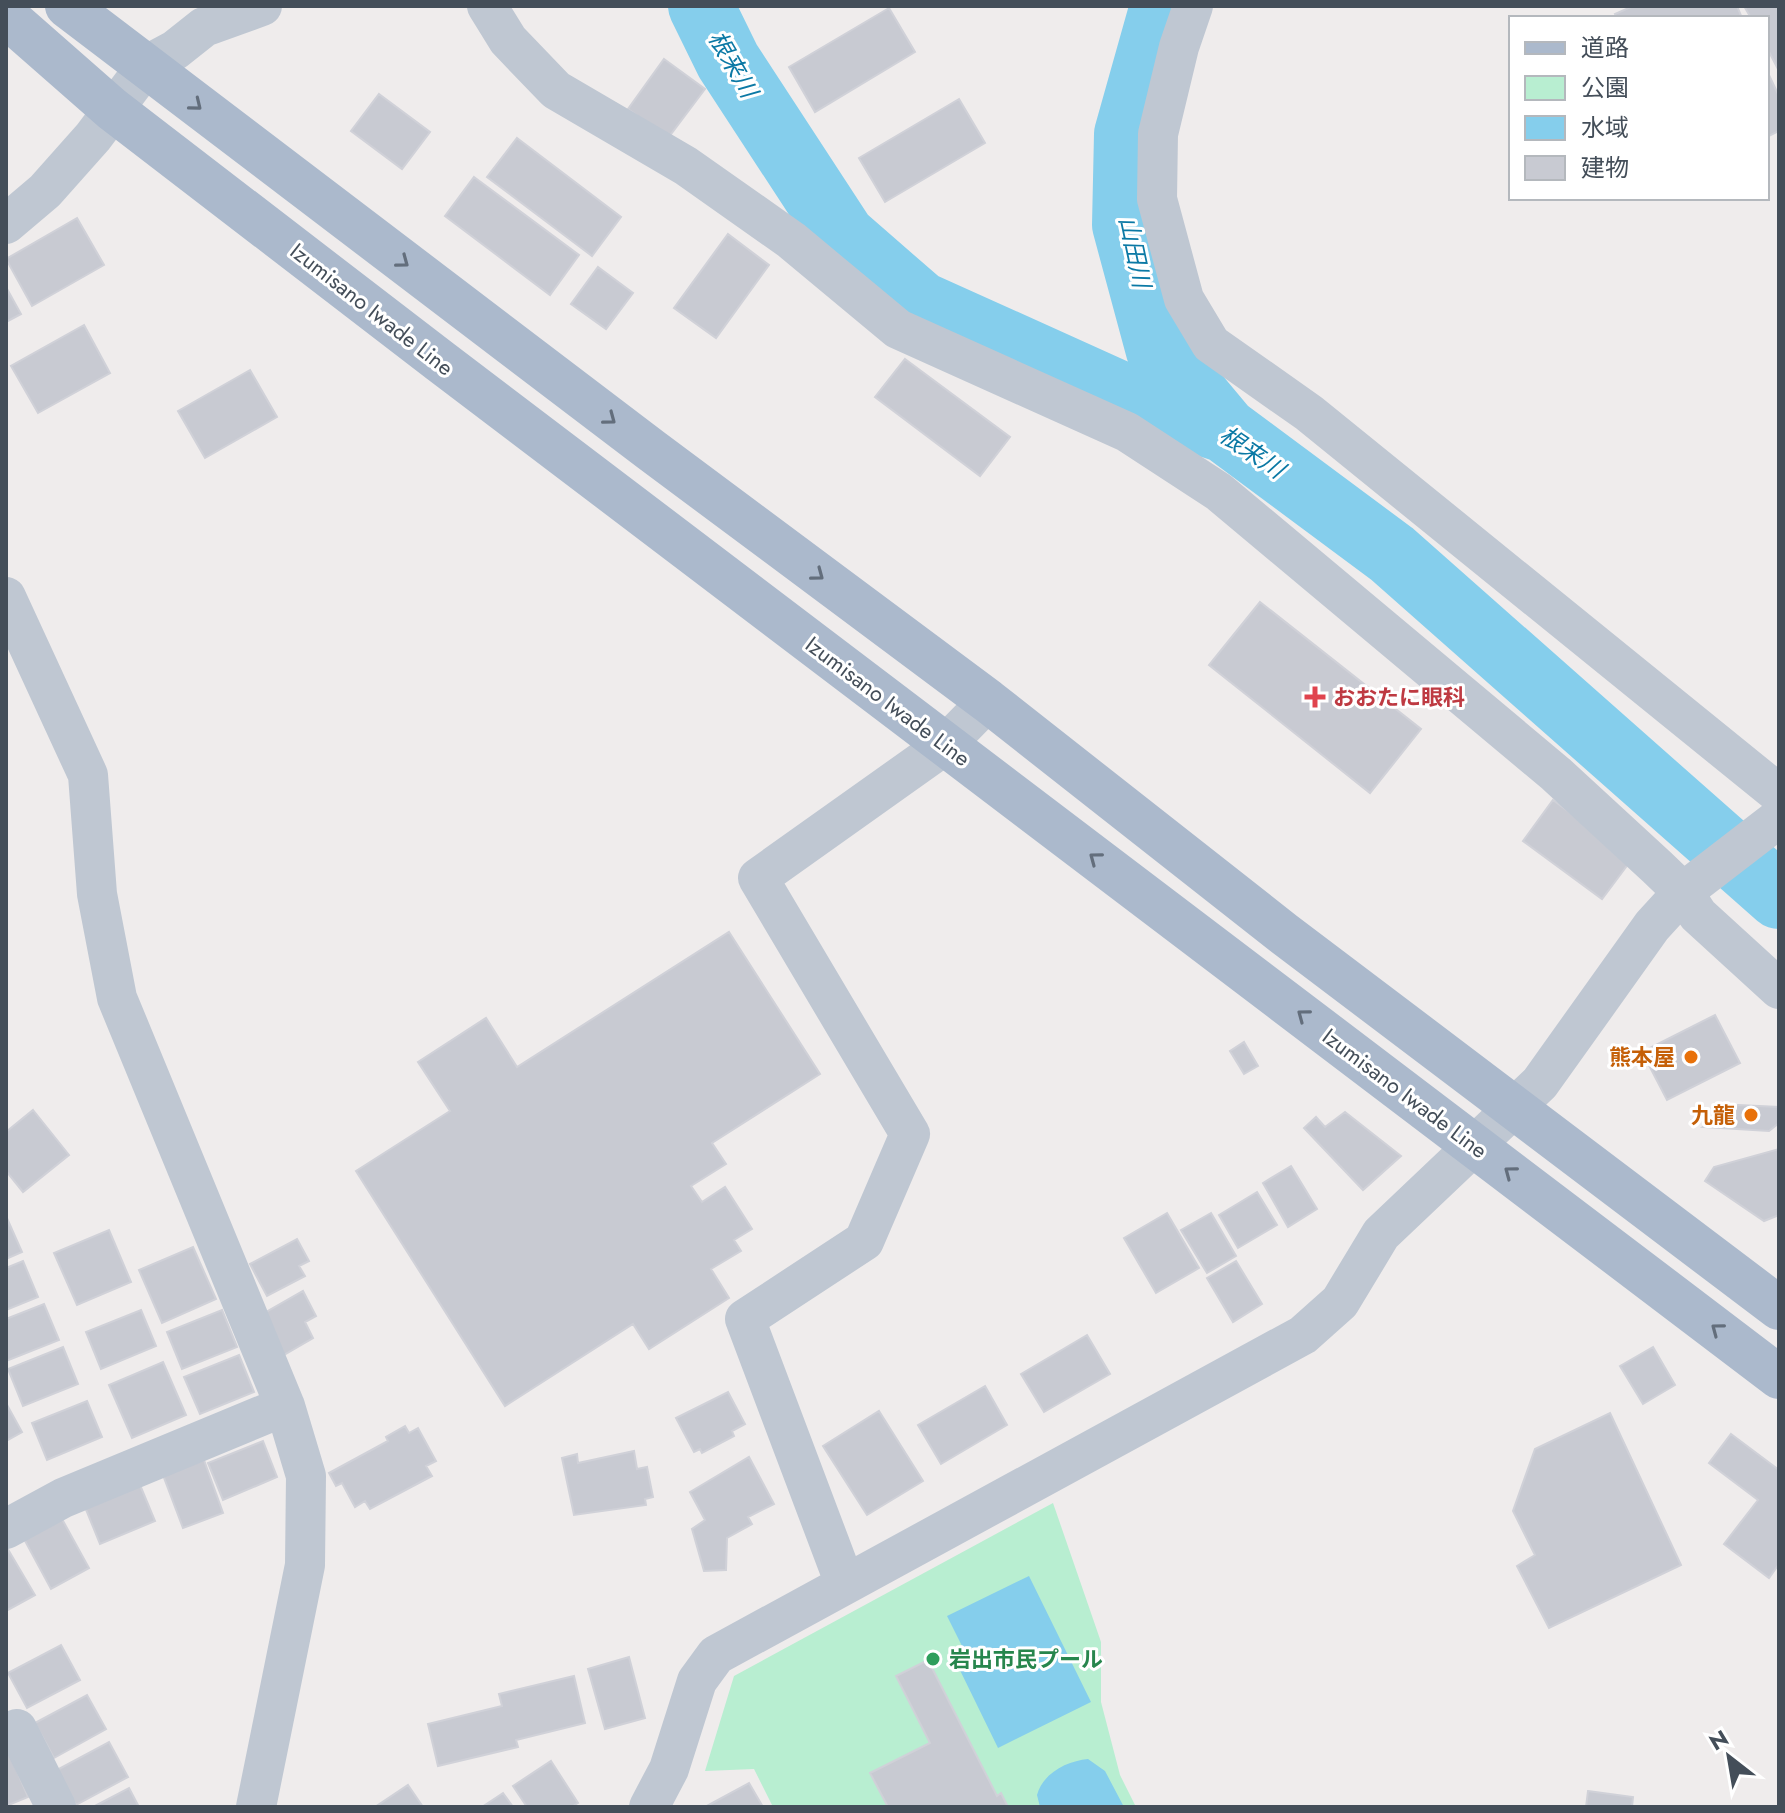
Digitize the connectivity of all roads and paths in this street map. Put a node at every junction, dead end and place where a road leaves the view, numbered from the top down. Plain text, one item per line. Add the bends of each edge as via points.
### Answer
1 (67, 6) edge
2 (262, 6) edge
3 (487, 6) edge
4 (1193, 6) edge
5 (6, 16) edge
6 (147, 65) junction
7 (112, 109) junction
8 (6, 224) edge
9 (6, 597) edge
10 (988, 701) junction
11 (945, 745) junction
12 (1777, 811) edge
13 (1683, 892) junction
14 (1779, 989) edge
15 (1515, 1108) junction
16 (1475, 1146) junction
17 (1779, 1308) edge
18 (1779, 1377) edge
19 (285, 1406) junction
20 (6, 1529) edge
21 (845, 1584) junction
22 (6, 1734) edge
23 (56, 1807) edge
24 (256, 1807) edge
25 (649, 1807) edge

1 - 6 main road
2 - 6 street via 204,27
3 - 13 street via 508,40 556,90 686,166 791,240 898,329 1127,432 1219,492 1556,774
4 - 12 street via 1158,134 1157,199 1184,299 1211,344 1309,413
5 - 7 main road, Izumisano Iwade Line
6 - 7 street
6 -> 10 main road
7 - 8 street via 45,191
7 - 11 main road, Izumisano Iwade Line
9 - 19 street via 88,775 97,894 117,998
10 - 11 street
10 - 15 main road
16 -> 11 main road, Izumisano Iwade Line
11 - 21 street via 758,878 910,1134 864,1241 745,1319
12 - 13 street
13 - 14 street via 1698,915
13 - 15 street via 1652,926 1540,1083
15 - 16 street
15 - 17 main road
18 -> 16 main road, Izumisano Iwade Line
16 - 21 street via 1381,1234 1340,1302 1303,1335
19 - 20 street via 63,1498
19 - 24 street via 306,1476 305,1565
21 - 25 street via 716,1655 697,1681 669,1769
22 - 23 street via 17,1729

